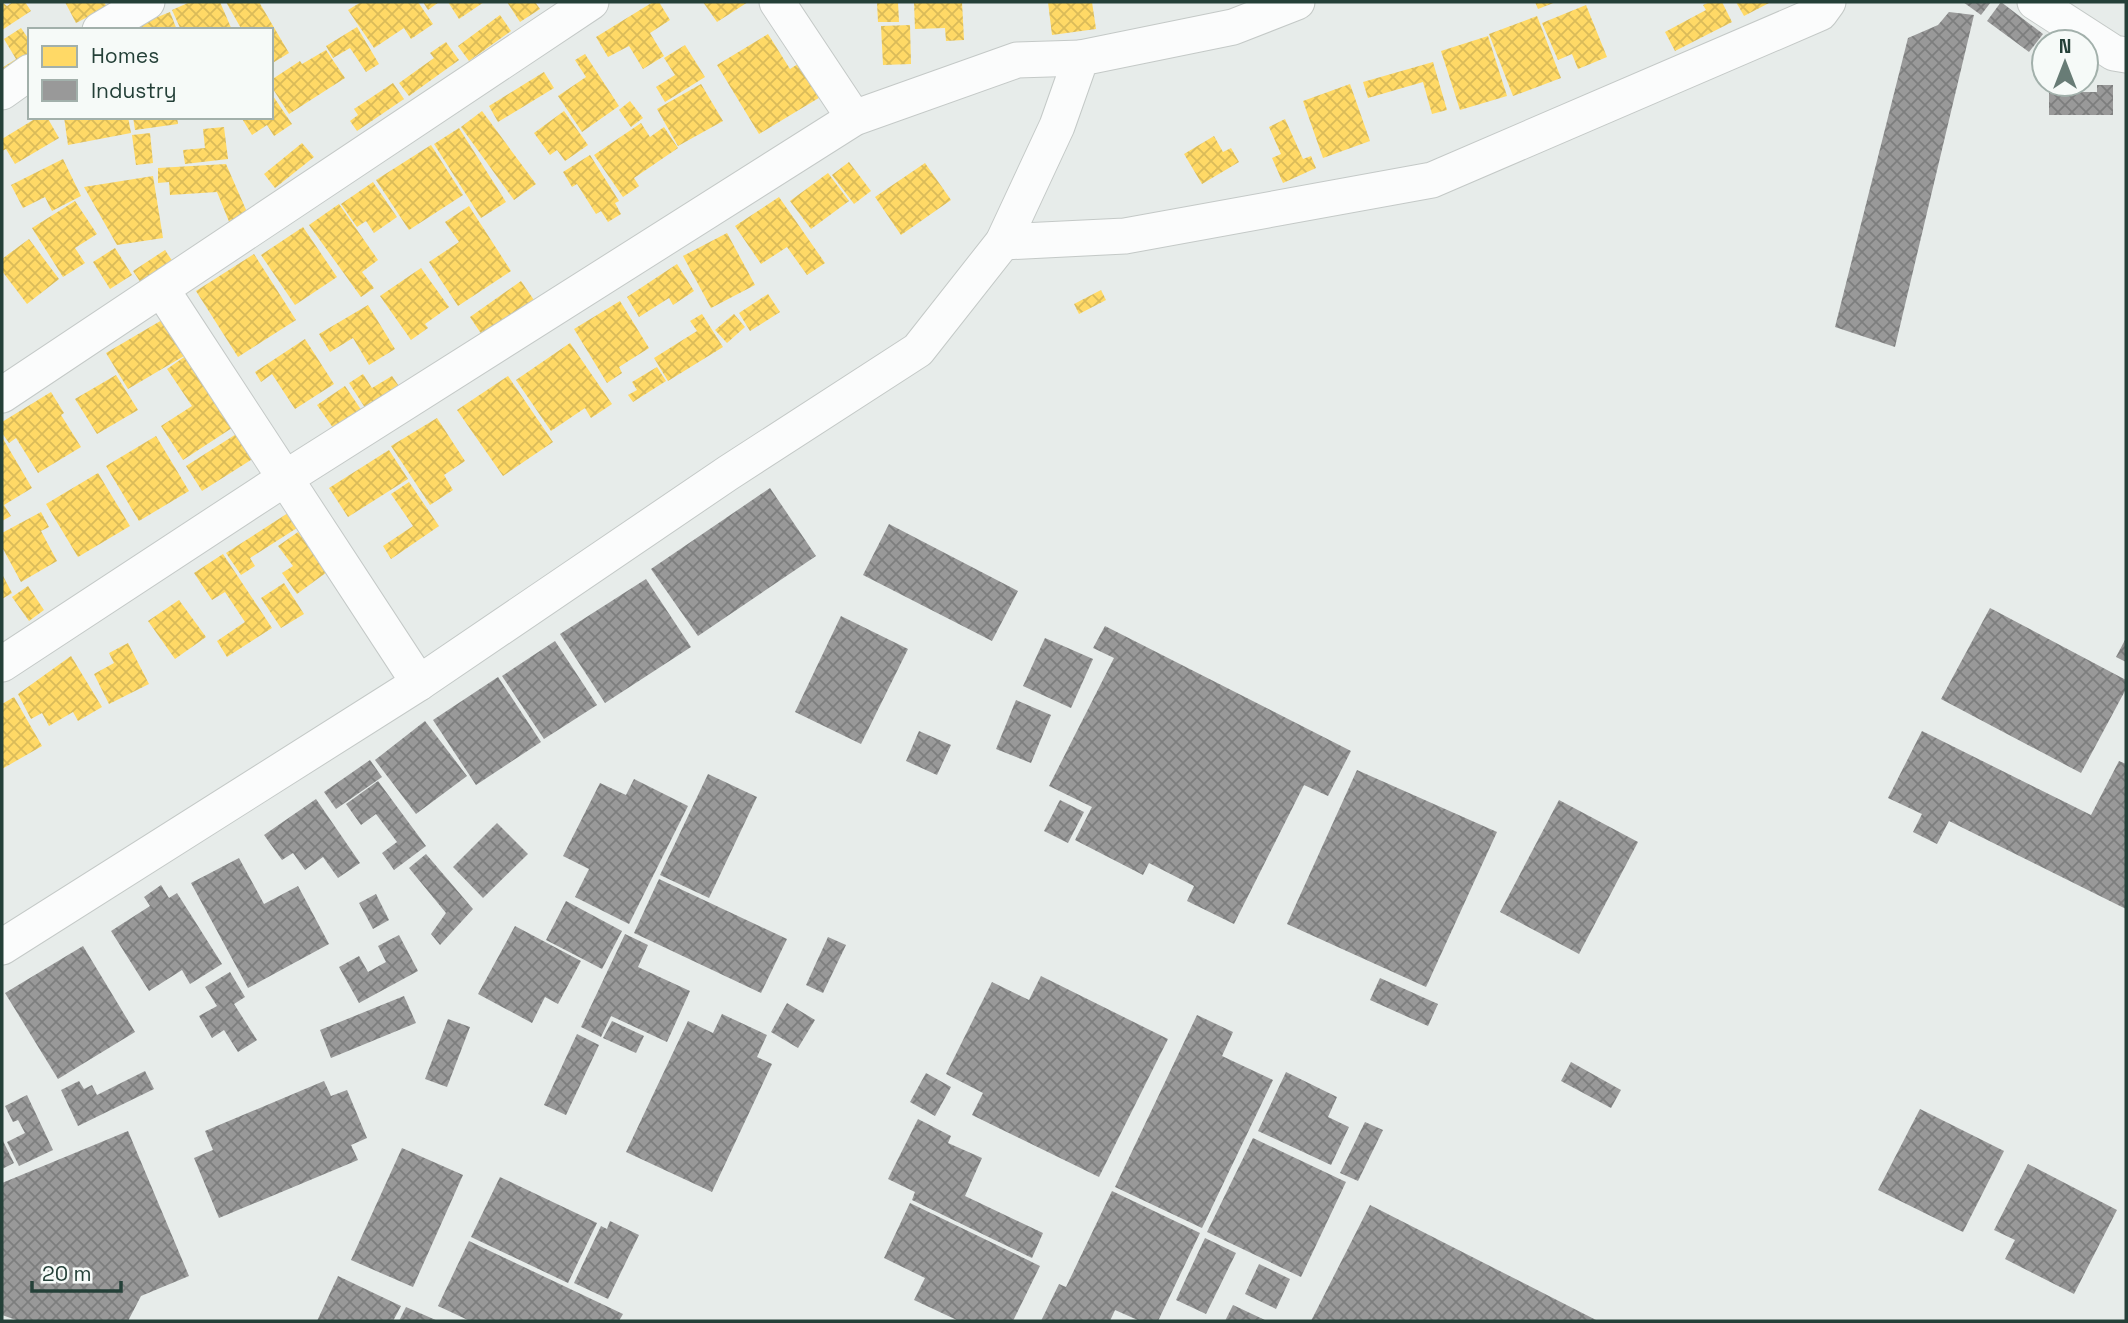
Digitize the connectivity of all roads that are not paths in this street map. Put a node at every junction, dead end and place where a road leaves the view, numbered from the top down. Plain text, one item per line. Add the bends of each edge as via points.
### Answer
1 (147, 2) edge
2 (591, 2) edge
3 (777, 2) edge
4 (1297, 2) edge
5 (1828, 2) edge
6 (2035, 2) edge
7 (103, 28) edge
8 (2126, 55) edge
9 (1081, 58) junction
10 (28, 73) edge
11 (2, 92) edge
12 (854, 118) junction
13 (1003, 243) junction
14 (162, 290) junction
15 (2, 395) edge
16 (284, 479) junction
17 (2, 664) edge
18 (419, 683) junction
19 (2, 947) edge

1 - 7 street
2 - 14 street
3 - 12 street
4 - 9 street via 1233,27
5 - 13 street via 1820,13 1432,180 1125,236
6 - 8 street via 2114,54
9 - 12 street via 1017,61
9 - 13 street via 1057,126
10 - 11 street
12 - 16 street
13 - 18 street via 918,350
14 - 15 street
14 - 16 street
16 - 17 street
16 - 18 street
18 - 19 street

